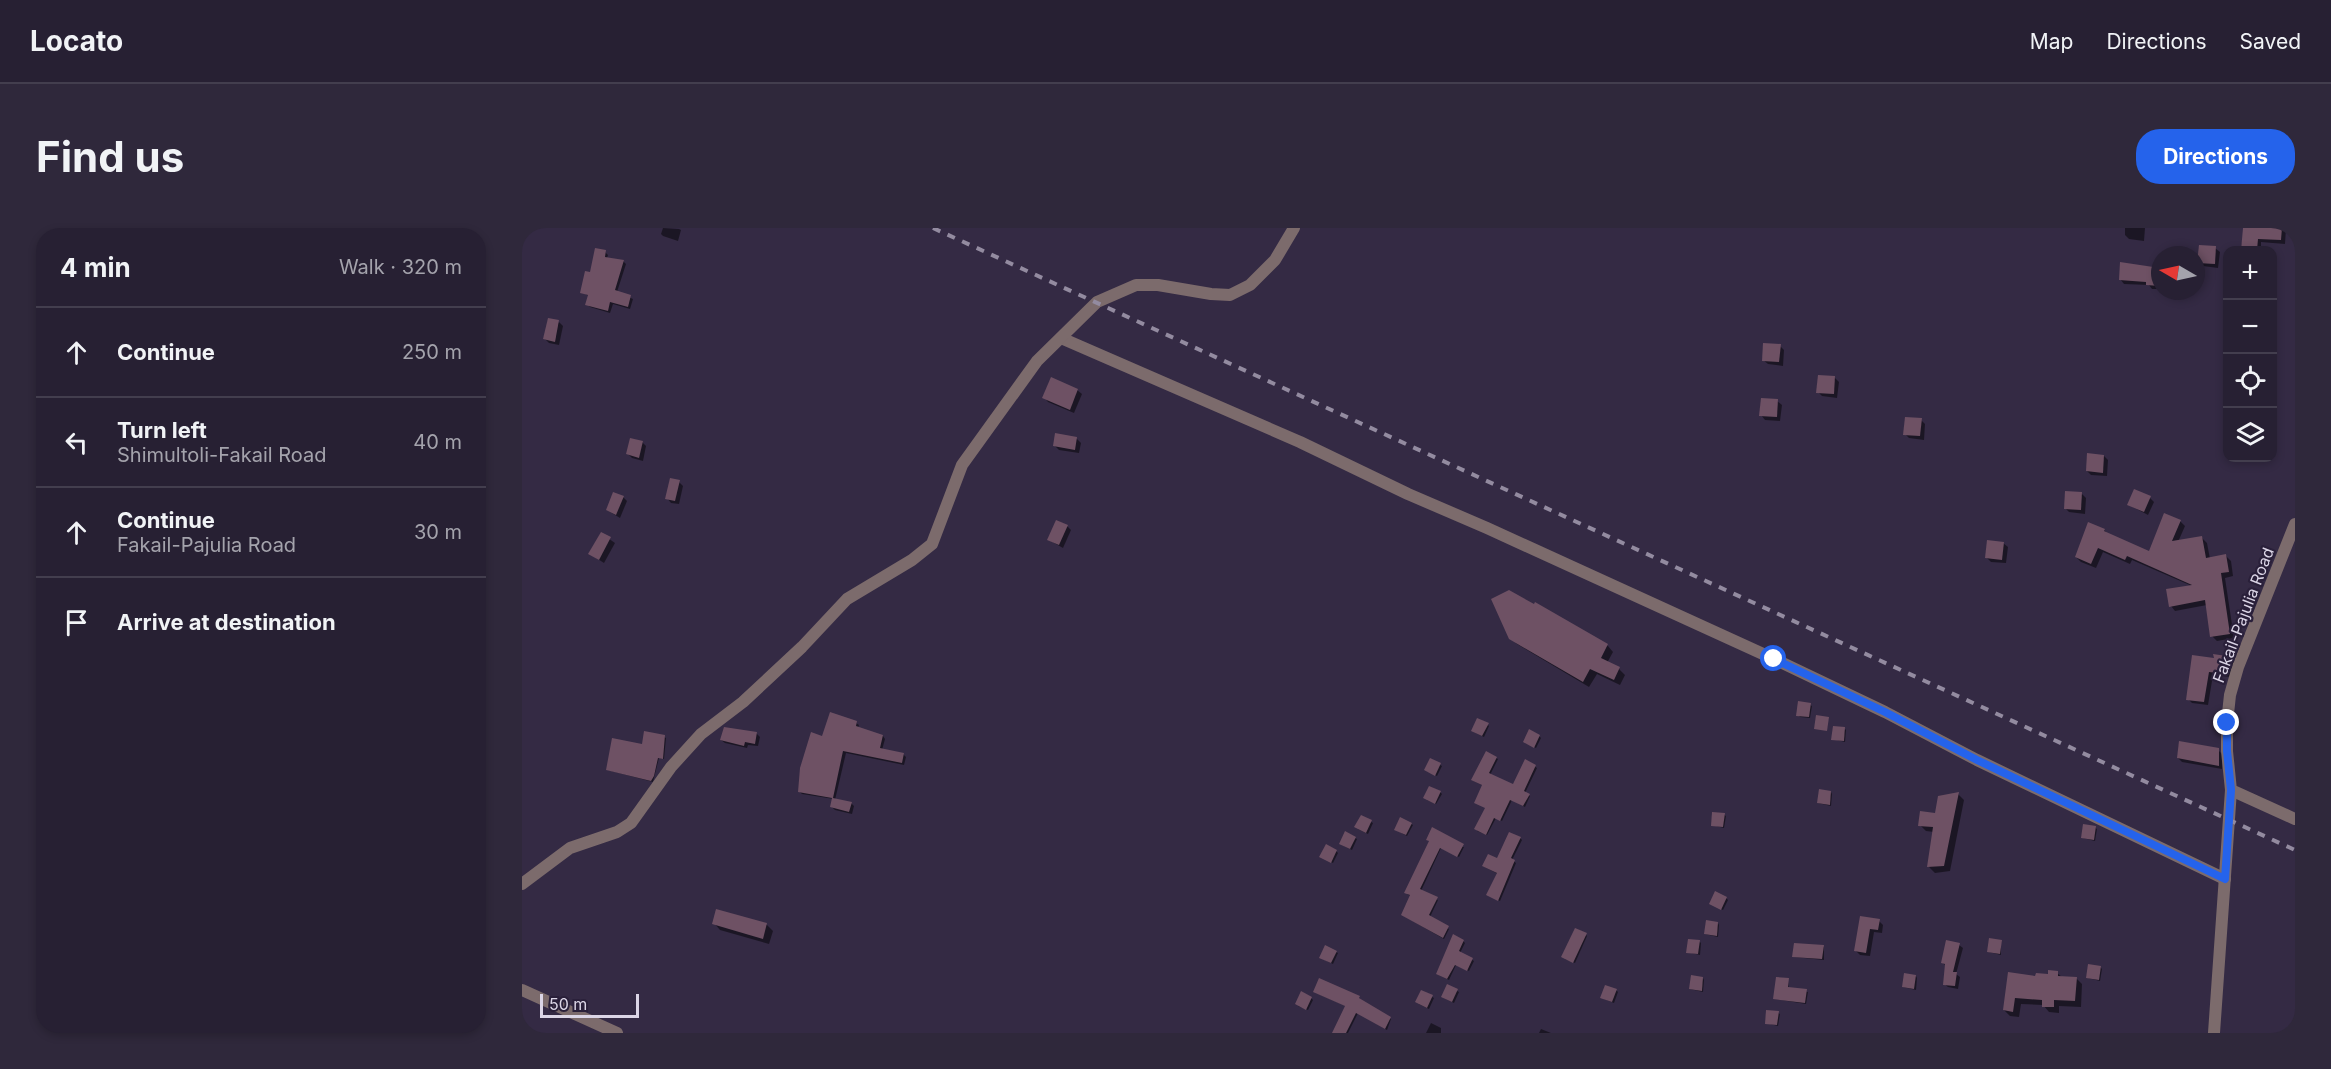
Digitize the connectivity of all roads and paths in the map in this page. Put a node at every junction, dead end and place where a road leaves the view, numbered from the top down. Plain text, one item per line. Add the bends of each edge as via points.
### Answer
1 (1294, 228) edge
2 (1061, 338) junction
3 (2295, 524) edge
4 (2231, 790) junction
5 (2295, 819) edge
6 (2225, 879) junction
7 (522, 884) edge
8 (522, 990) edge
9 (617, 1033) edge
10 (2214, 1033) edge

1 - 2 street via 1275,260 1251,285 1230,295 1136,285 1098,302
2 - 6 street via 1300,442 1784,664
2 - 7 street via 1037,362 962,465 932,544 847,599 743,702 701,734 671,767 631,823 617,832 570,848
3 - 4 street, Fakail-Pajulia Road via 2230,695 2227,751
4 - 5 street
4 - 6 street, Fakail-Pajulia Road
6 - 10 street, Fakail-Pajulia Road
8 - 9 street

